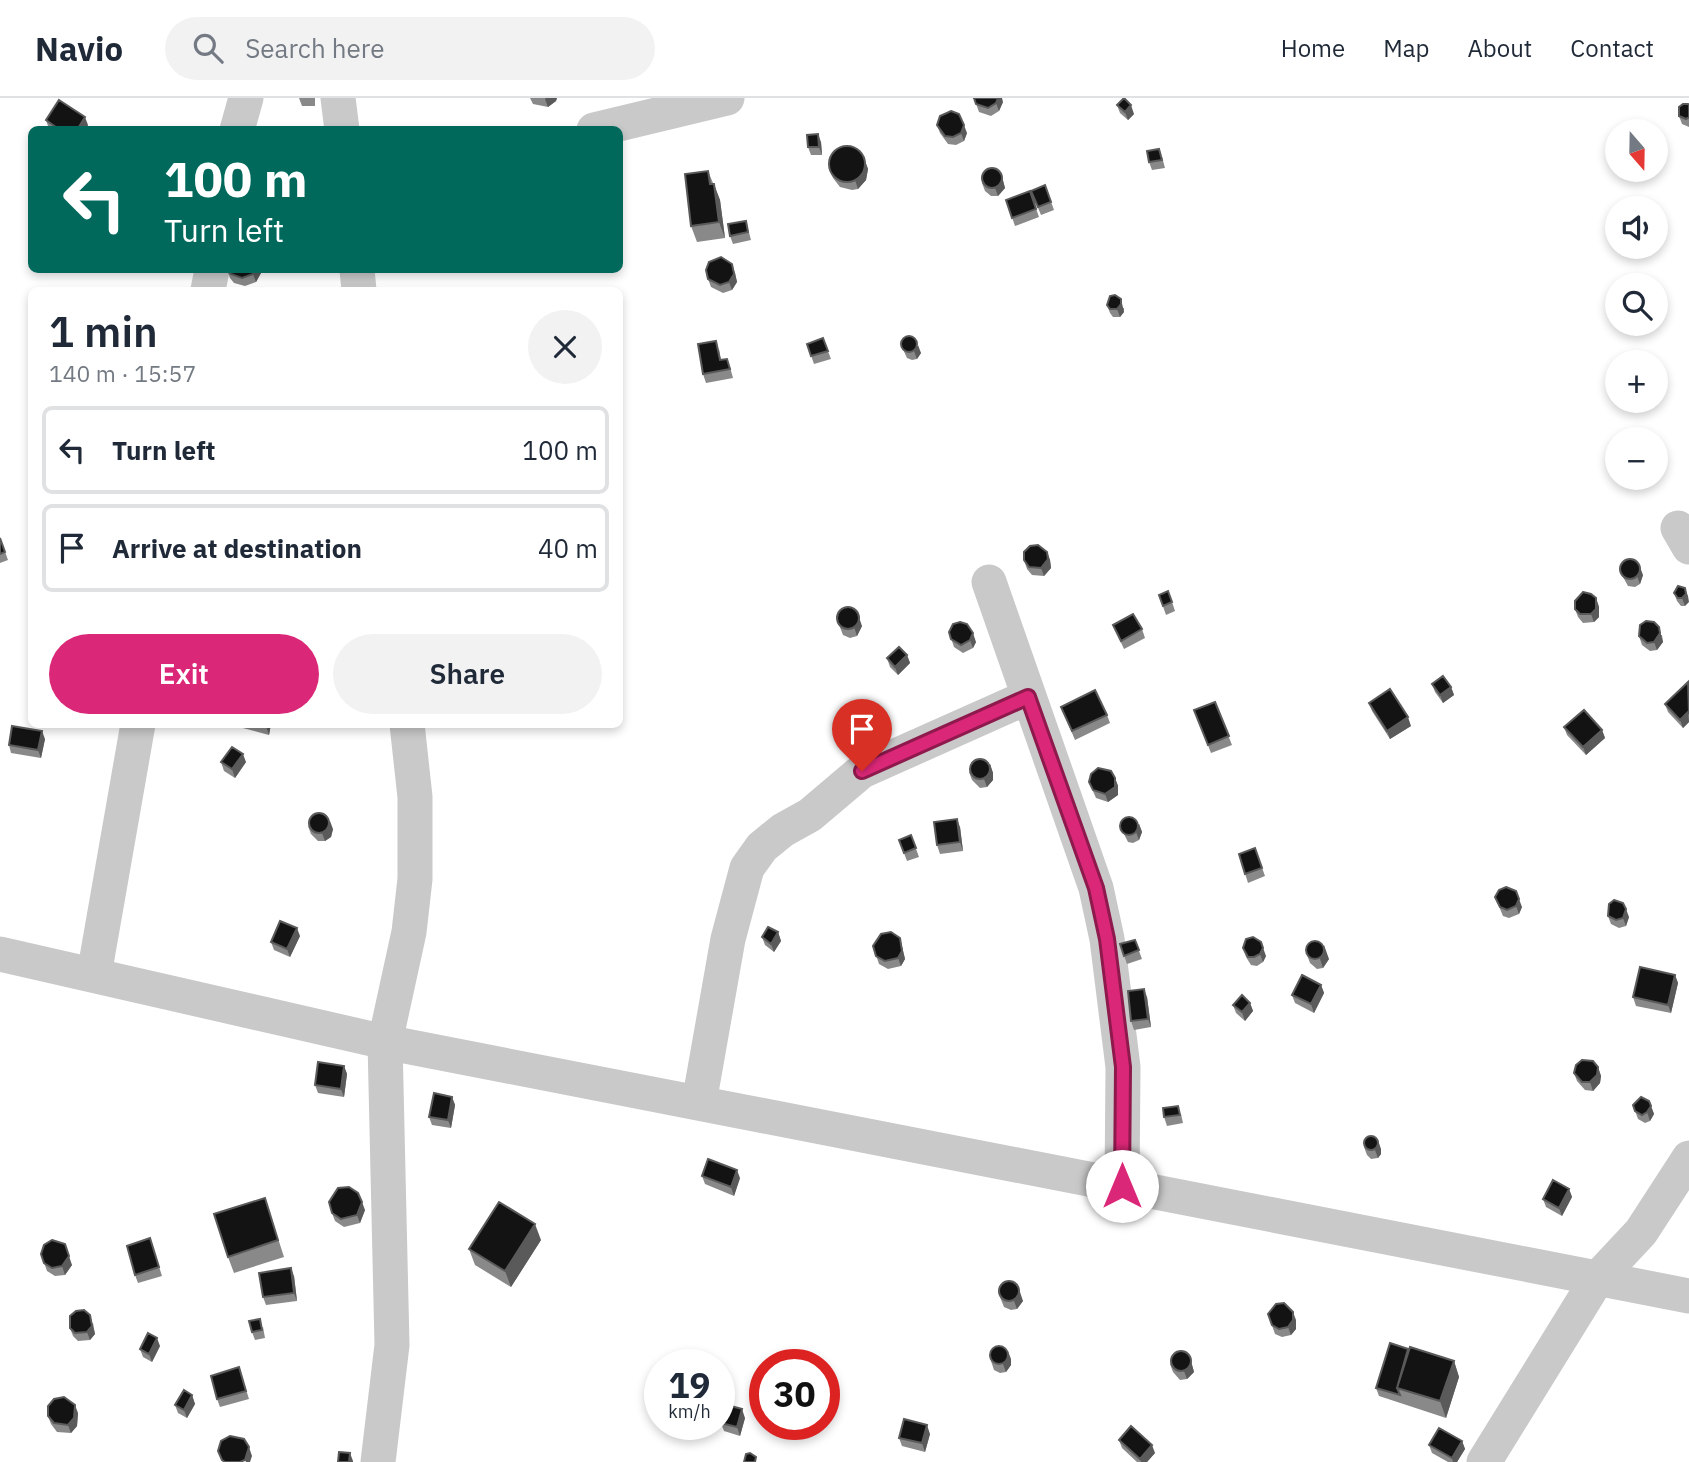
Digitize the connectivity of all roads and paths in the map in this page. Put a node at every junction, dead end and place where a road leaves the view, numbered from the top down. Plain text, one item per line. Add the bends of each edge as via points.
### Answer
1 (246, 98) edge
2 (338, 98) edge
3 (727, 98) edge
4 (238, 126) edge
5 (342, 126) edge
6 (611, 126) edge
7 (989, 582) dead end
8 (1028, 697) junction
9 (137, 728) edge
10 (407, 728) edge
11 (0, 954) edge
12 (94, 975) junction
13 (385, 1042) junction
14 (699, 1103) junction
15 (1689, 1158) edge
16 (1122, 1186) junction
17 (1597, 1279) junction
18 (1689, 1296) edge
19 (378, 1462) edge
20 (1484, 1462) edge

1 - 4 street
2 - 5 street
3 - 6 street
7 - 8 street
8 - 14 street via 862,771 810,815 762,847 747,868 728,939
8 - 16 street via 1096,888 1107,939 1123,1067
9 - 12 street
10 - 13 street via 415,797 415,878 409,932
11 - 12 street
12 - 13 street
13 - 14 street
13 - 19 street via 392,1345
14 - 16 street
15 - 17 street via 1641,1232
16 - 17 street
17 - 18 street
17 - 20 street

